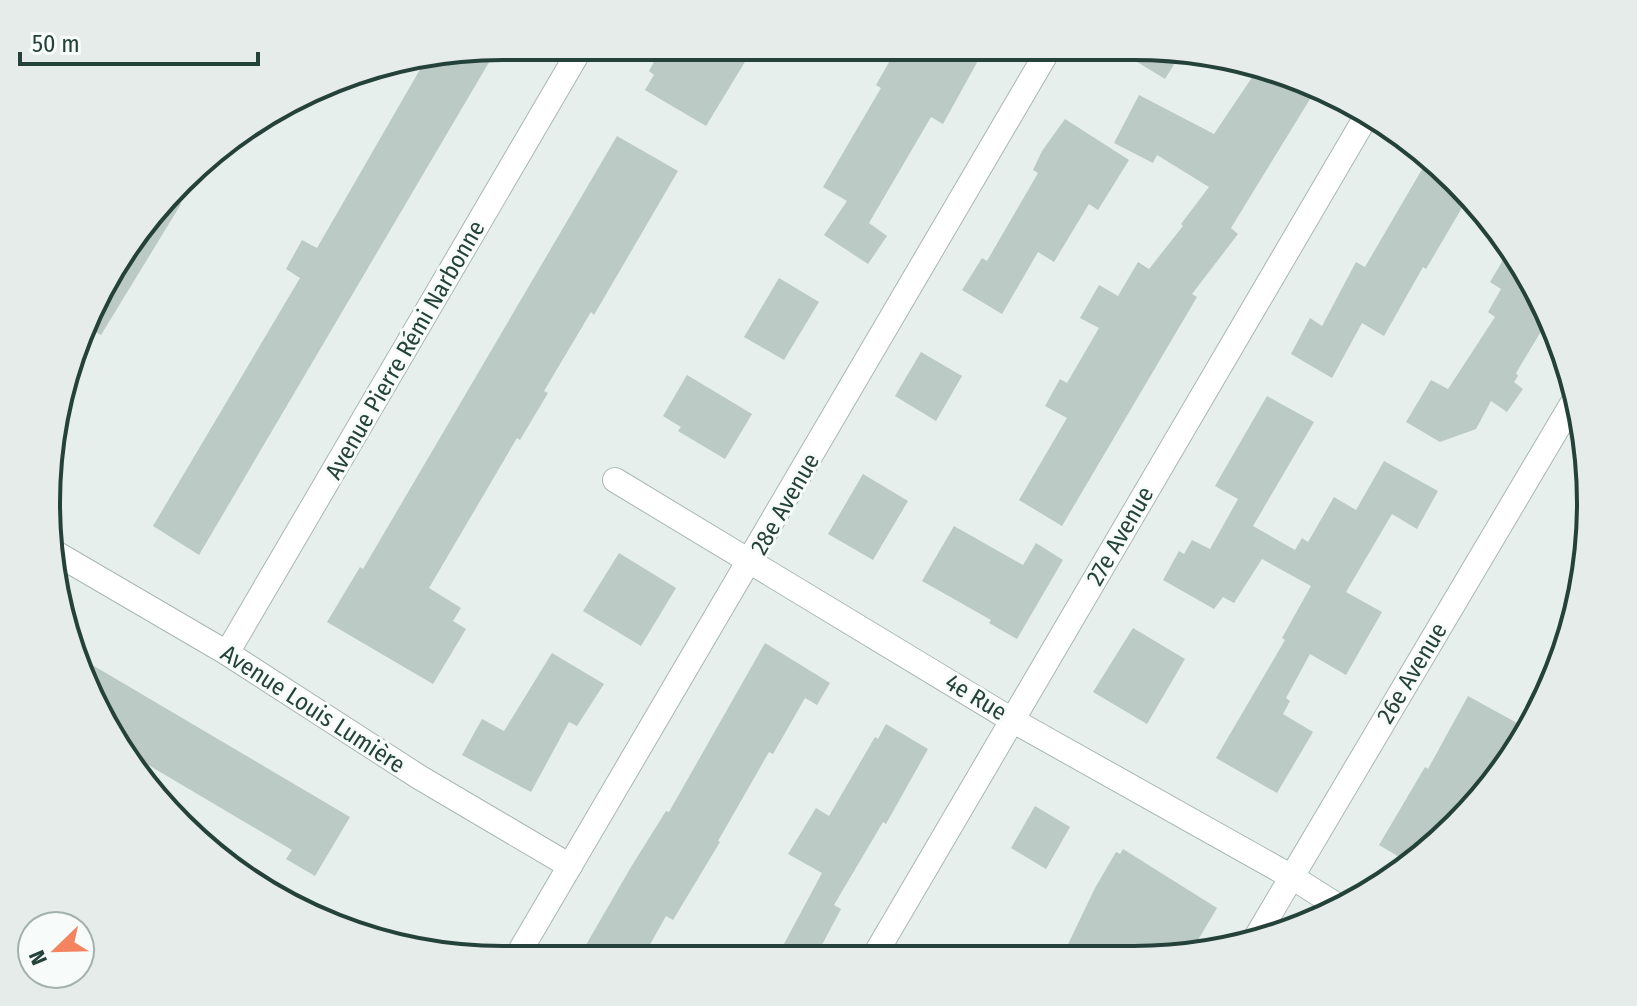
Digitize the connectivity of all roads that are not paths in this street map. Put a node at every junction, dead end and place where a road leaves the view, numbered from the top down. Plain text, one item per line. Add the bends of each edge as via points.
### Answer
1 (574, 60) edge
2 (1043, 60) edge
3 (1362, 123) edge
4 (1567, 412) edge
5 (615, 480) dead end
6 (64, 558) edge
7 (752, 560) junction
8 (227, 653) junction
9 (1012, 720) junction
10 (570, 866) junction
11 (1292, 877) junction
12 (1329, 900) edge
13 (1262, 927) edge
14 (523, 946) edge
15 (880, 946) edge

1 - 8 street, Avenue Pierre Rémi Narbonne
2 - 7 street, 28e Avenue
3 - 9 street, 27e Avenue
4 - 11 street, 26e Avenue
5 - 7 street, 4e Rue
6 - 8 street, Avenue Louis Lumière
7 - 9 street, 4e Rue
7 - 10 street, 28e Avenue
8 - 10 street, Avenue Louis Lumière via 419,777
9 - 11 street, 4e Rue
9 - 15 street, 27e Avenue
10 - 14 street, 28e Avenue
11 - 12 street, 4e Rue
11 - 13 street, 26e Avenue

